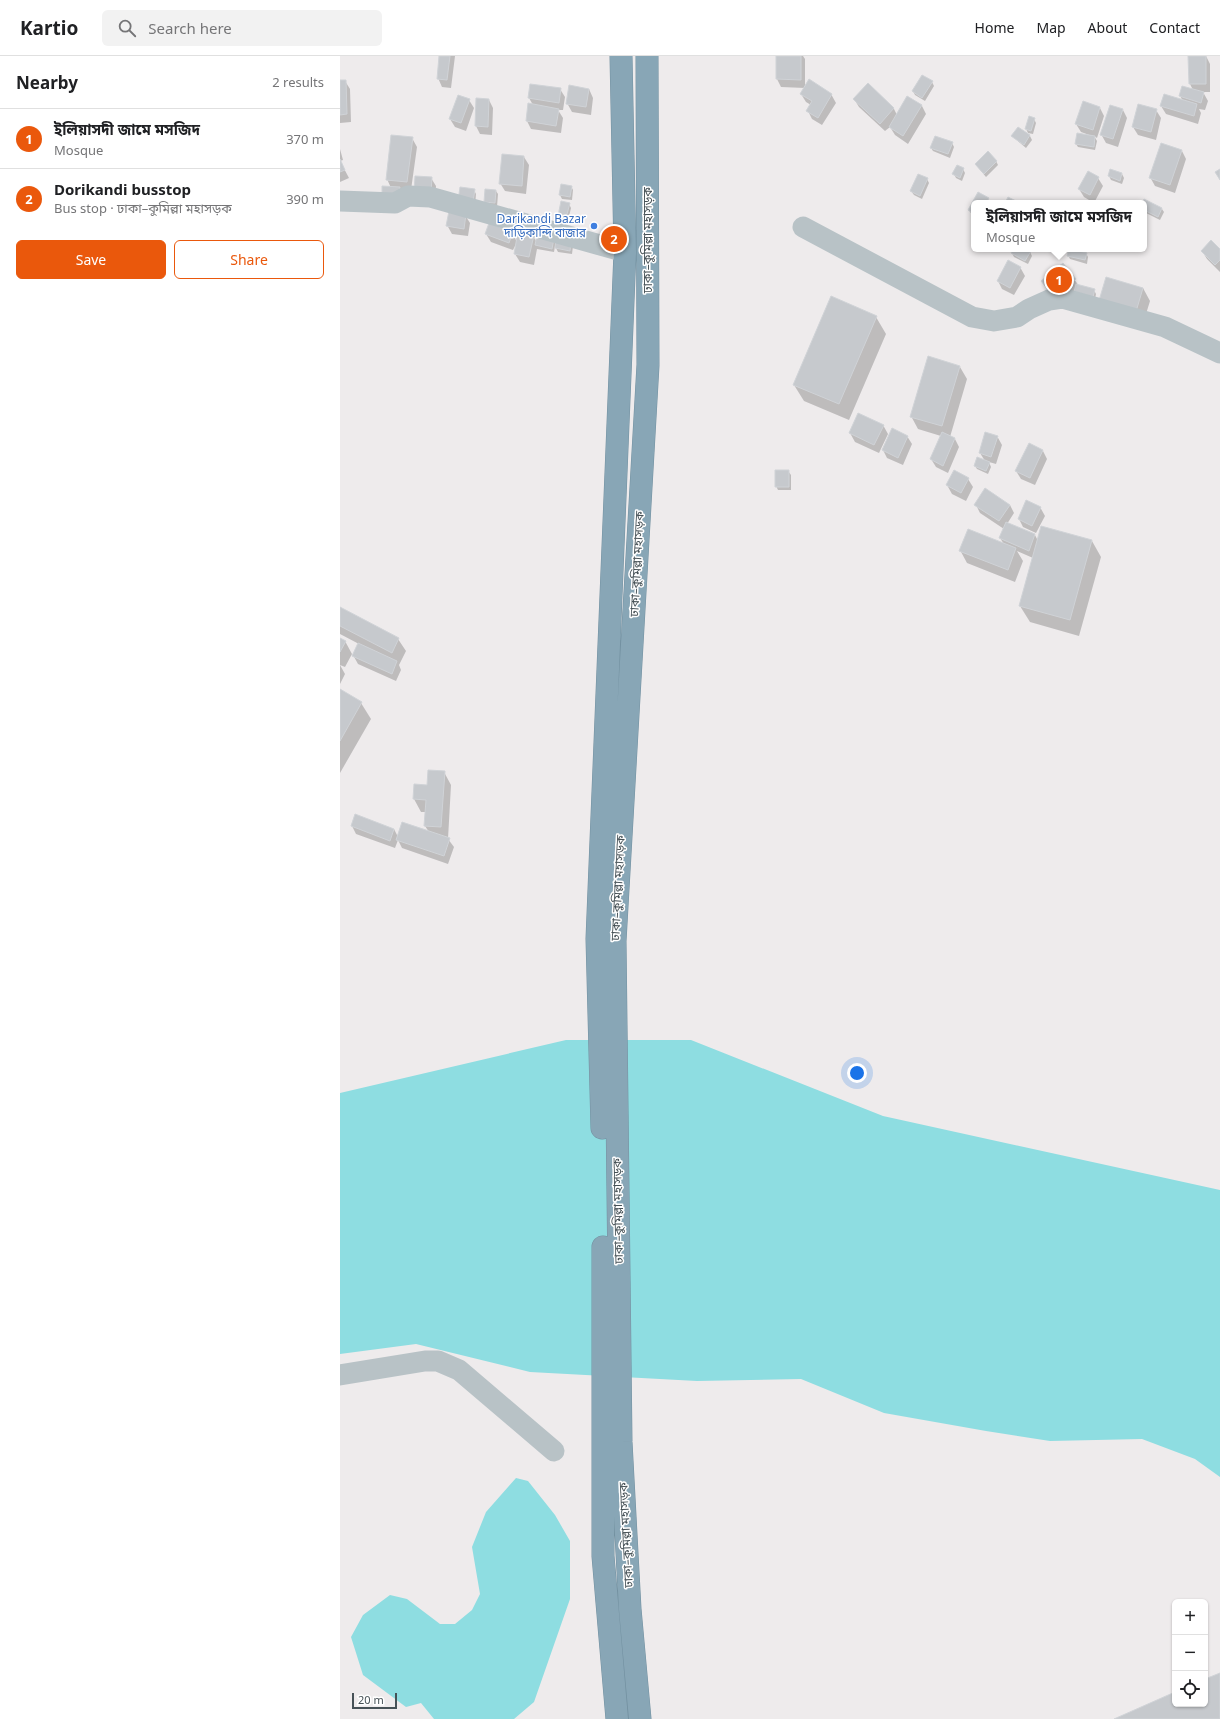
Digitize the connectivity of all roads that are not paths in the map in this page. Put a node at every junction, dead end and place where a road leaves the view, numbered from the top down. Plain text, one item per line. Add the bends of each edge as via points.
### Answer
1 (621, 56) edge
2 (647, 56) edge
3 (340, 200) edge
4 (803, 226) dead end
5 (625, 252) junction
6 (1220, 353) edge
7 (606, 940) junction
8 (340, 1375) edge
9 (611, 1444) junction
10 (554, 1451) dead end
11 (617, 1719) edge
12 (640, 1719) edge

1 - 5 highway, ঢাকা–কুমিল্লা মহাসড়ক
2 - 7 highway, ঢাকা–কুমিল্লা মহাসড়ক via 648,365
3 - 5 street via 395,202 408,196 430,197
4 - 6 street via 972,317 994,321 1017,318 1049,300 1062,298 1165,327
5 - 7 highway, ঢাকা–কুমিল্লা মহাসড়ক
7 - 9 highway, ঢাকা–কুমিল্লা মহাসড়ক via 604,1199
8 - 10 street via 438,1361 460,1370
9 - 11 highway, ঢাকা–কুমিল্লা মহাসড়ক via 603,1556
9 - 12 highway, ঢাকা–কুমিল্লা মহাসড়ক

